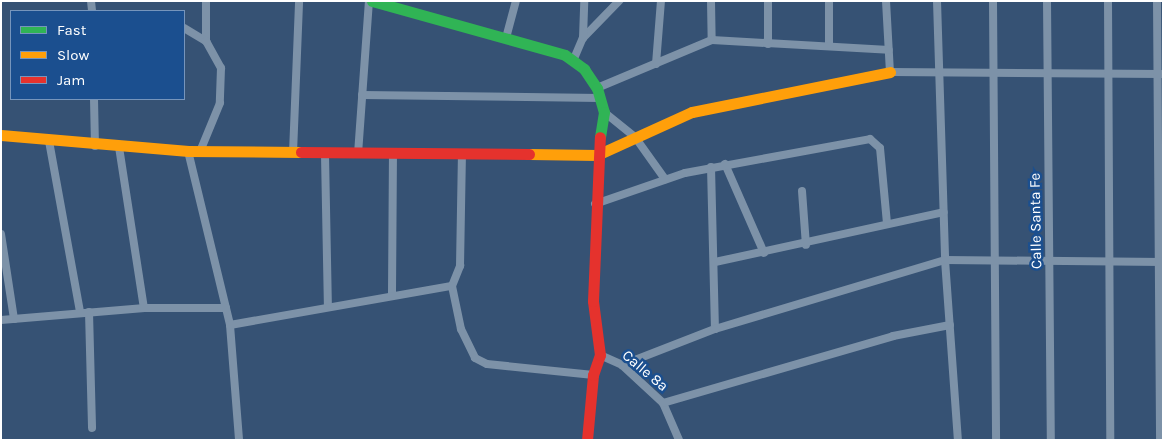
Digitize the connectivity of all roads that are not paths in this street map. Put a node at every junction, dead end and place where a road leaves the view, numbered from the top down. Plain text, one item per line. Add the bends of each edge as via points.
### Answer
1 (206, 1) edge
2 (298, 1) edge
3 (371, 1) edge
4 (516, 1) edge
5 (584, 1) edge
6 (619, 1) edge
7 (662, 1) edge
8 (710, 1) edge
9 (768, 1) edge
10 (829, 1) edge
11 (886, 1) edge
12 (937, 1) edge
13 (993, 1) edge
14 (1047, 1) edge
15 (1108, 1) edge
16 (1158, 1) edge
17 (185, 29) edge
18 (506, 38) junction
19 (583, 38) junction
20 (712, 40) junction
21 (206, 42) junction
22 (768, 44) junction
23 (829, 46) junction
24 (889, 50) junction
25 (573, 61) junction
26 (656, 64) junction
27 (890, 72) junction
28 (938, 73) junction
29 (993, 73) junction
30 (1048, 73) junction
31 (1109, 74) junction
32 (1160, 74) edge
33 (599, 93) junction
34 (362, 95) junction
35 (94, 100) edge
36 (604, 112) junction
37 (1, 135) edge
38 (634, 137) junction
39 (49, 140) junction
40 (95, 146) junction
41 (119, 147) junction
42 (201, 149) junction
43 (188, 151) junction
44 (294, 153) junction
45 (358, 154) junction
46 (597, 154) junction
47 (325, 155) junction
48 (393, 155) junction
49 (462, 156) junction
50 (725, 164) junction
51 (711, 167) junction
52 (665, 179) junction
53 (802, 191) dead end
54 (595, 204) junction
55 (944, 212) junction
56 (887, 223) junction
57 (1, 234) edge
58 (806, 245) junction
59 (764, 253) junction
60 (945, 260) junction
61 (715, 262) junction
62 (1109, 262) junction
63 (1161, 262) edge
64 (995, 263) junction
65 (1050, 263) junction
66 (452, 286) junction
67 (392, 293) junction
68 (328, 307) junction
69 (144, 308) junction
70 (226, 308) junction
71 (80, 312) junction
72 (89, 312) junction
73 (1, 320) edge
74 (14, 320) junction
75 (230, 325) junction
76 (950, 325) junction
77 (715, 329) junction
78 (600, 355) junction
79 (622, 365) junction
80 (593, 376) junction
81 (662, 403) junction
82 (92, 428) dead end
83 (239, 440) edge
84 (587, 440) edge
85 (679, 440) edge
86 (958, 440) edge
87 (996, 440) edge
88 (1051, 440) edge
89 (1110, 440) edge
90 (1160, 440) edge

1 - 21 street
2 - 44 street
3 - 18 street
3 - 34 street
4 - 18 street
5 - 19 street
6 - 19 street
7 - 26 street
8 - 20 street
9 - 22 street
10 - 23 street
11 - 24 street
12 - 28 street
13 - 29 street
14 - 30 street, Calle Santa Fe
15 - 31 street
16 - 32 street
17 - 21 street
18 - 25 street
19 - 25 street
20 - 22 street
20 - 26 street
21 - 42 street via 221,68 220,103
22 - 23 street
23 - 24 street
24 - 27 street
25 - 33 street
26 - 33 street
27 - 28 street
27 - 38 street via 692,112
28 - 29 street
28 - 55 street
29 - 30 street
29 - 64 street
30 - 31 street
30 - 65 street, Calle Santa Fe
31 - 32 street
31 - 62 street
32 - 63 street
33 - 34 street
33 - 36 street
34 - 45 street
35 - 40 street
36 - 38 street
36 - 46 street
37 - 39 street
38 - 46 street
38 - 52 street
39 - 40 street
39 - 71 street
40 - 41 street
41 - 43 street
41 - 69 street
42 - 43 street
42 - 44 street
43 - 70 street via 200,216
44 - 47 street
45 - 47 street
45 - 48 street
46 - 49 street
46 - 54 street
47 - 68 street
48 - 49 street
48 - 67 street
49 - 66 street via 460,266
50 - 51 street
50 - 56 street via 870,139 880,148
50 - 59 street
51 - 52 street
51 - 61 street
52 - 54 street
53 - 58 street
54 - 78 street via 593,301
55 - 56 street
55 - 60 street
56 - 58 street
57 - 74 street
58 - 59 street
59 - 61 street
60 - 64 street
60 - 76 street
60 - 77 street
61 - 77 street
62 - 63 street
62 - 65 street
62 - 89 street
63 - 90 street
64 - 65 street
64 - 87 street
65 - 88 street, Calle Santa Fe
66 - 67 street
66 - 80 street via 461,329 474,358 487,364
67 - 68 street
68 - 75 street
69 - 70 street
69 - 72 street
70 - 75 street
71 - 72 street
71 - 74 street
72 - 82 street
73 - 74 street
75 - 83 street
76 - 81 street via 893,336
76 - 86 street
77 - 79 street
78 - 79 street, Calle 8ª
78 - 80 street
79 - 81 street, Calle 8ª
80 - 84 street
81 - 85 street, Calle 8ª

